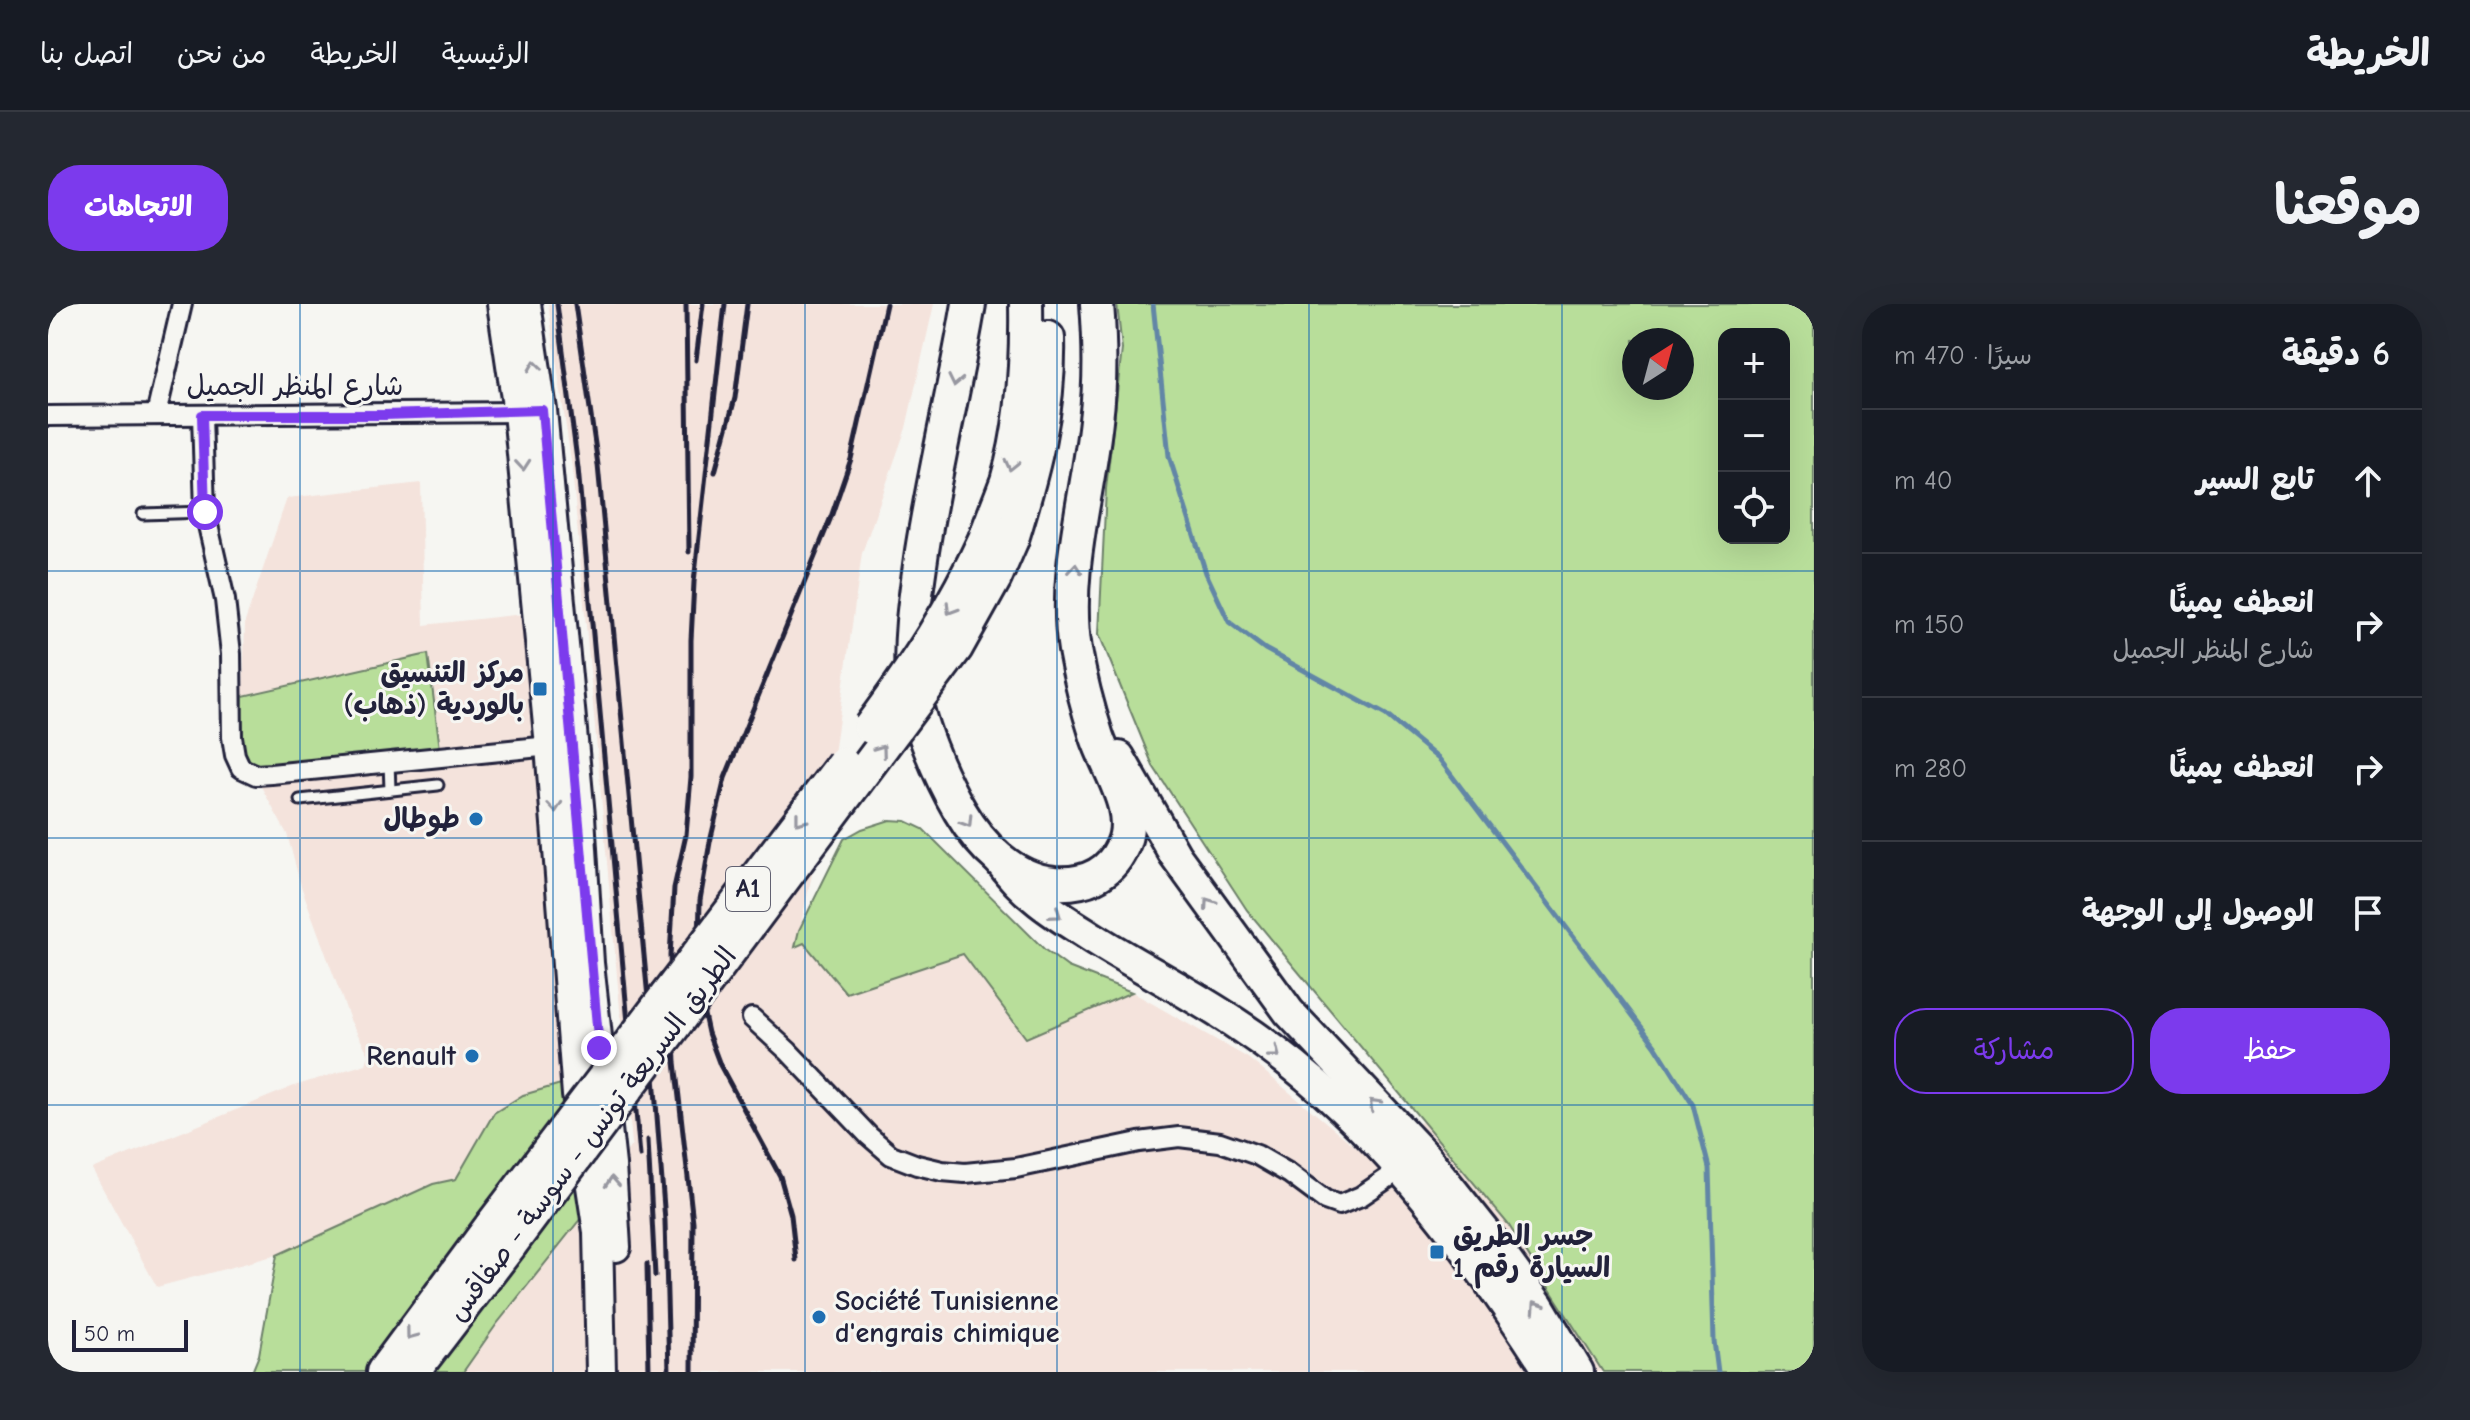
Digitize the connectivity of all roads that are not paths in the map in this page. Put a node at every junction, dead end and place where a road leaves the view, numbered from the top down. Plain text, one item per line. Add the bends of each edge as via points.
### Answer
1 (182, 304) edge
2 (502, 304) edge
3 (526, 304) edge
4 (969, 304) edge
5 (1026, 304) edge
6 (1047, 304) edge
7 (1097, 304) edge
8 (530, 411) junction
9 (156, 415) junction
10 (202, 415) junction
11 (48, 416) edge
12 (205, 512) junction
13 (143, 514) dead end
14 (999, 539) junction
15 (1081, 682) junction
16 (550, 746) junction
17 (389, 762) junction
18 (438, 785) dead end
19 (390, 790) junction
20 (300, 800) dead end
21 (999, 861) junction
22 (752, 1018) dead end
23 (1413, 1161) junction
24 (501, 1235) junction
25 (383, 1372) edge
26 (413, 1372) edge
27 (601, 1372) edge
28 (617, 1372) edge
29 (1550, 1372) edge
30 (1578, 1372) edge

1 - 9 street
2 - 8 main road
8 -> 3 main road
4 -> 21 highway via 912,620 912,682 948,790 972,831
5 -> 14 highway, الطريق السريعة تونس - سوسة - صفاقس / A1 via 1018,433
6 - 14 highway, الطريق السريعة تونس - سوسة - صفاقس / A1 via 1040,441
15 -> 7 highway via 1071,609 1097,417
8 - 10 street, شارع المنظر الجميل
8 -> 16 main road
28 -> 8 main road via 616,1233 580,816
9 - 10 street, شارع المنظر الجميل
9 - 11 street, شارع المنظر الجميل
10 - 12 street
12 - 13 lane
12 - 17 street via 225,600 232,737 241,768 256,775
14 - 24 highway, الطريق السريعة تونس - سوسة - صفاقس / A1, bridge via 995,578 956,648
15 - 21 highway via 1123,802 1124,846 1099,876 1082,882 1050,883
23 -> 15 highway via 1289,1012 1175,855
16 - 17 street
16 -> 27 main road via 577,1095 598,1232
17 - 19 lane
18 - 19 lane
19 - 20 lane
21 -> 23 highway via 1056,914 1235,1023
22 - 23 street via 891,1155 942,1171 1016,1168 1179,1137 1220,1142 1257,1155 1339,1205
23 - 29 highway
30 -> 23 highway via 1486,1233
24 -> 25 highway, الطريق السريعة تونس - سوسة - صفاقس / A1
24 - 26 highway, الطريق السريعة تونس - سوسة - صفاقس / A1

